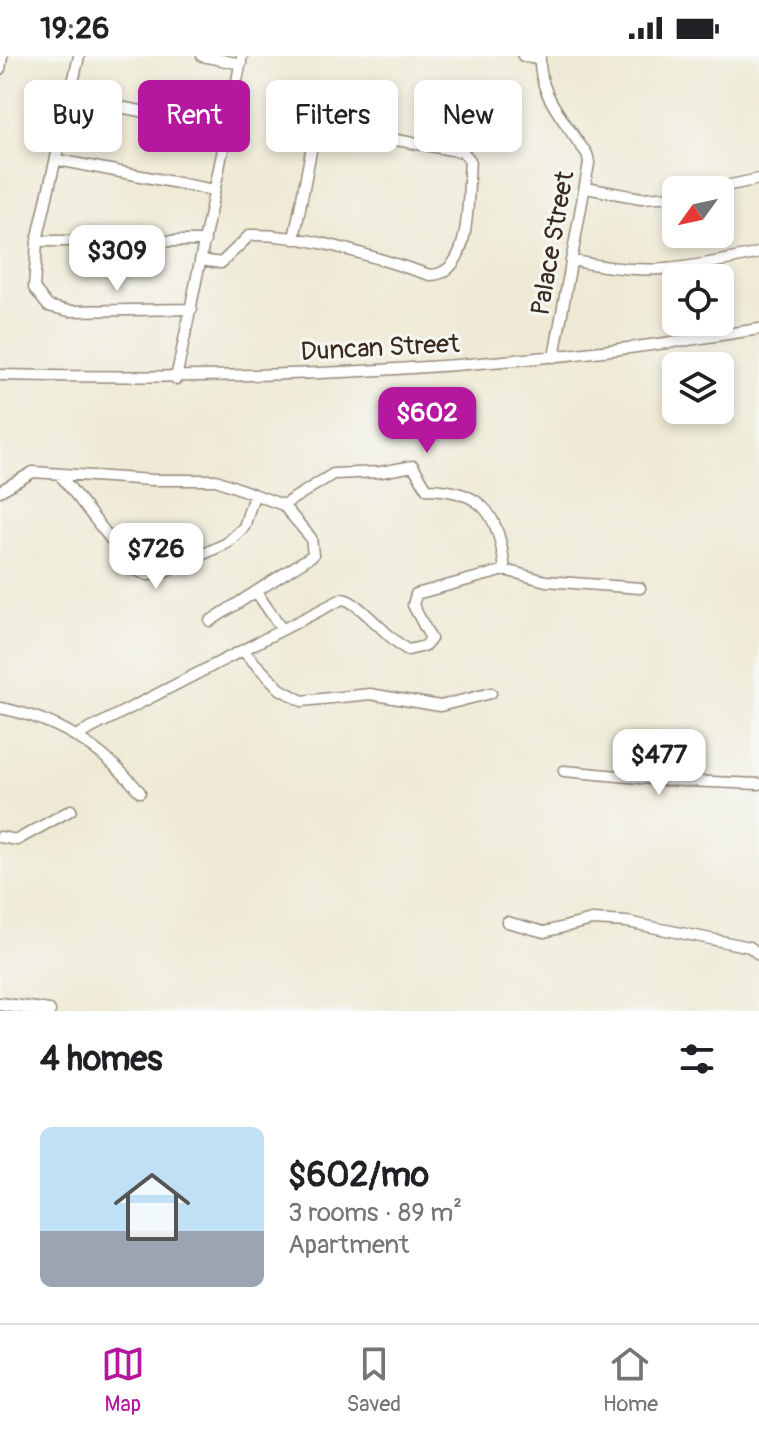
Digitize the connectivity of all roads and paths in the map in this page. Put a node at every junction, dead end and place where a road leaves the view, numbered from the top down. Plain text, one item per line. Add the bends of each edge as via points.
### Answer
1 (2, 56) edge
2 (79, 56) edge
3 (202, 56) edge
4 (523, 56) edge
5 (540, 58) edge
6 (241, 60) edge
7 (0, 69) edge
8 (74, 80) edge
9 (237, 80) edge
10 (60, 152) edge
11 (222, 152) edge
12 (58, 160) junction
13 (759, 179) edge
14 (734, 184) edge
15 (586, 188) junction
16 (214, 190) junction
17 (662, 197) edge
18 (294, 239) junction
19 (37, 241) junction
20 (205, 241) junction
21 (759, 253) edge
22 (201, 260) junction
23 (571, 260) junction
24 (192, 309) junction
25 (759, 329) edge
26 (554, 357) junction
27 (0, 375) edge
28 (176, 379) junction
29 (60, 475) junction
30 (0, 491) edge
31 (254, 495) junction
32 (283, 505) junction
33 (505, 570) junction
34 (640, 588) dead end
35 (257, 593) junction
36 (210, 621) dead end
37 (281, 628) junction
38 (243, 651) junction
39 (491, 693) dead end
40 (0, 708) edge
41 (78, 735) junction
42 (564, 771) dead end
43 (759, 784) edge
44 (140, 792) dead end
45 (71, 810) dead end
46 (0, 837) edge
47 (507, 922) dead end
48 (756, 949) edge
49 (1, 1006) edge
50 (49, 1011) edge

1 - 7 street
2 - 8 street
3 - 6 street
4 - 5 street
5 - 15 street, Palace Street via 550,104 588,151
6 - 9 street
10 - 12 street
11 - 16 street
12 - 16 street
12 - 19 street
13 - 14 street
15 - 17 street
15 - 23 street, Palace Street
16 - 20 street
18 - 18 street via 442,275 452,269 465,233 470,160 463,152 341,130 325,135 312,146
18 - 22 street via 250,235 221,263
19 - 20 street
19 - 24 street via 34,288 48,306 69,311
20 - 22 street
21 - 23 street via 652,271 612,270
22 - 24 street
23 - 26 street, Palace Street
24 - 28 street
25 - 26 street, Duncan Street
26 - 28 street, Duncan Street
27 - 28 street, Duncan Street
29 - 30 street via 33,472
29 - 31 street via 216,480
29 - 31 street via 135,570 148,575 227,543 244,527
31 - 32 street
32 - 33 street via 333,474 413,466 427,489 461,492 480,504 500,532
32 - 35 street via 311,538 313,555
33 - 34 street via 546,581
33 - 37 street via 416,594 413,605 431,639 415,650 388,638 347,599 321,606
35 - 36 street
35 - 37 street
37 - 38 street
38 - 39 street via 280,689 302,701 370,694 440,706
38 - 41 street
40 - 41 street
41 - 44 street
42 - 43 street
45 - 46 street via 17,840
47 - 48 street via 544,932 592,920 627,922
49 - 50 main road

